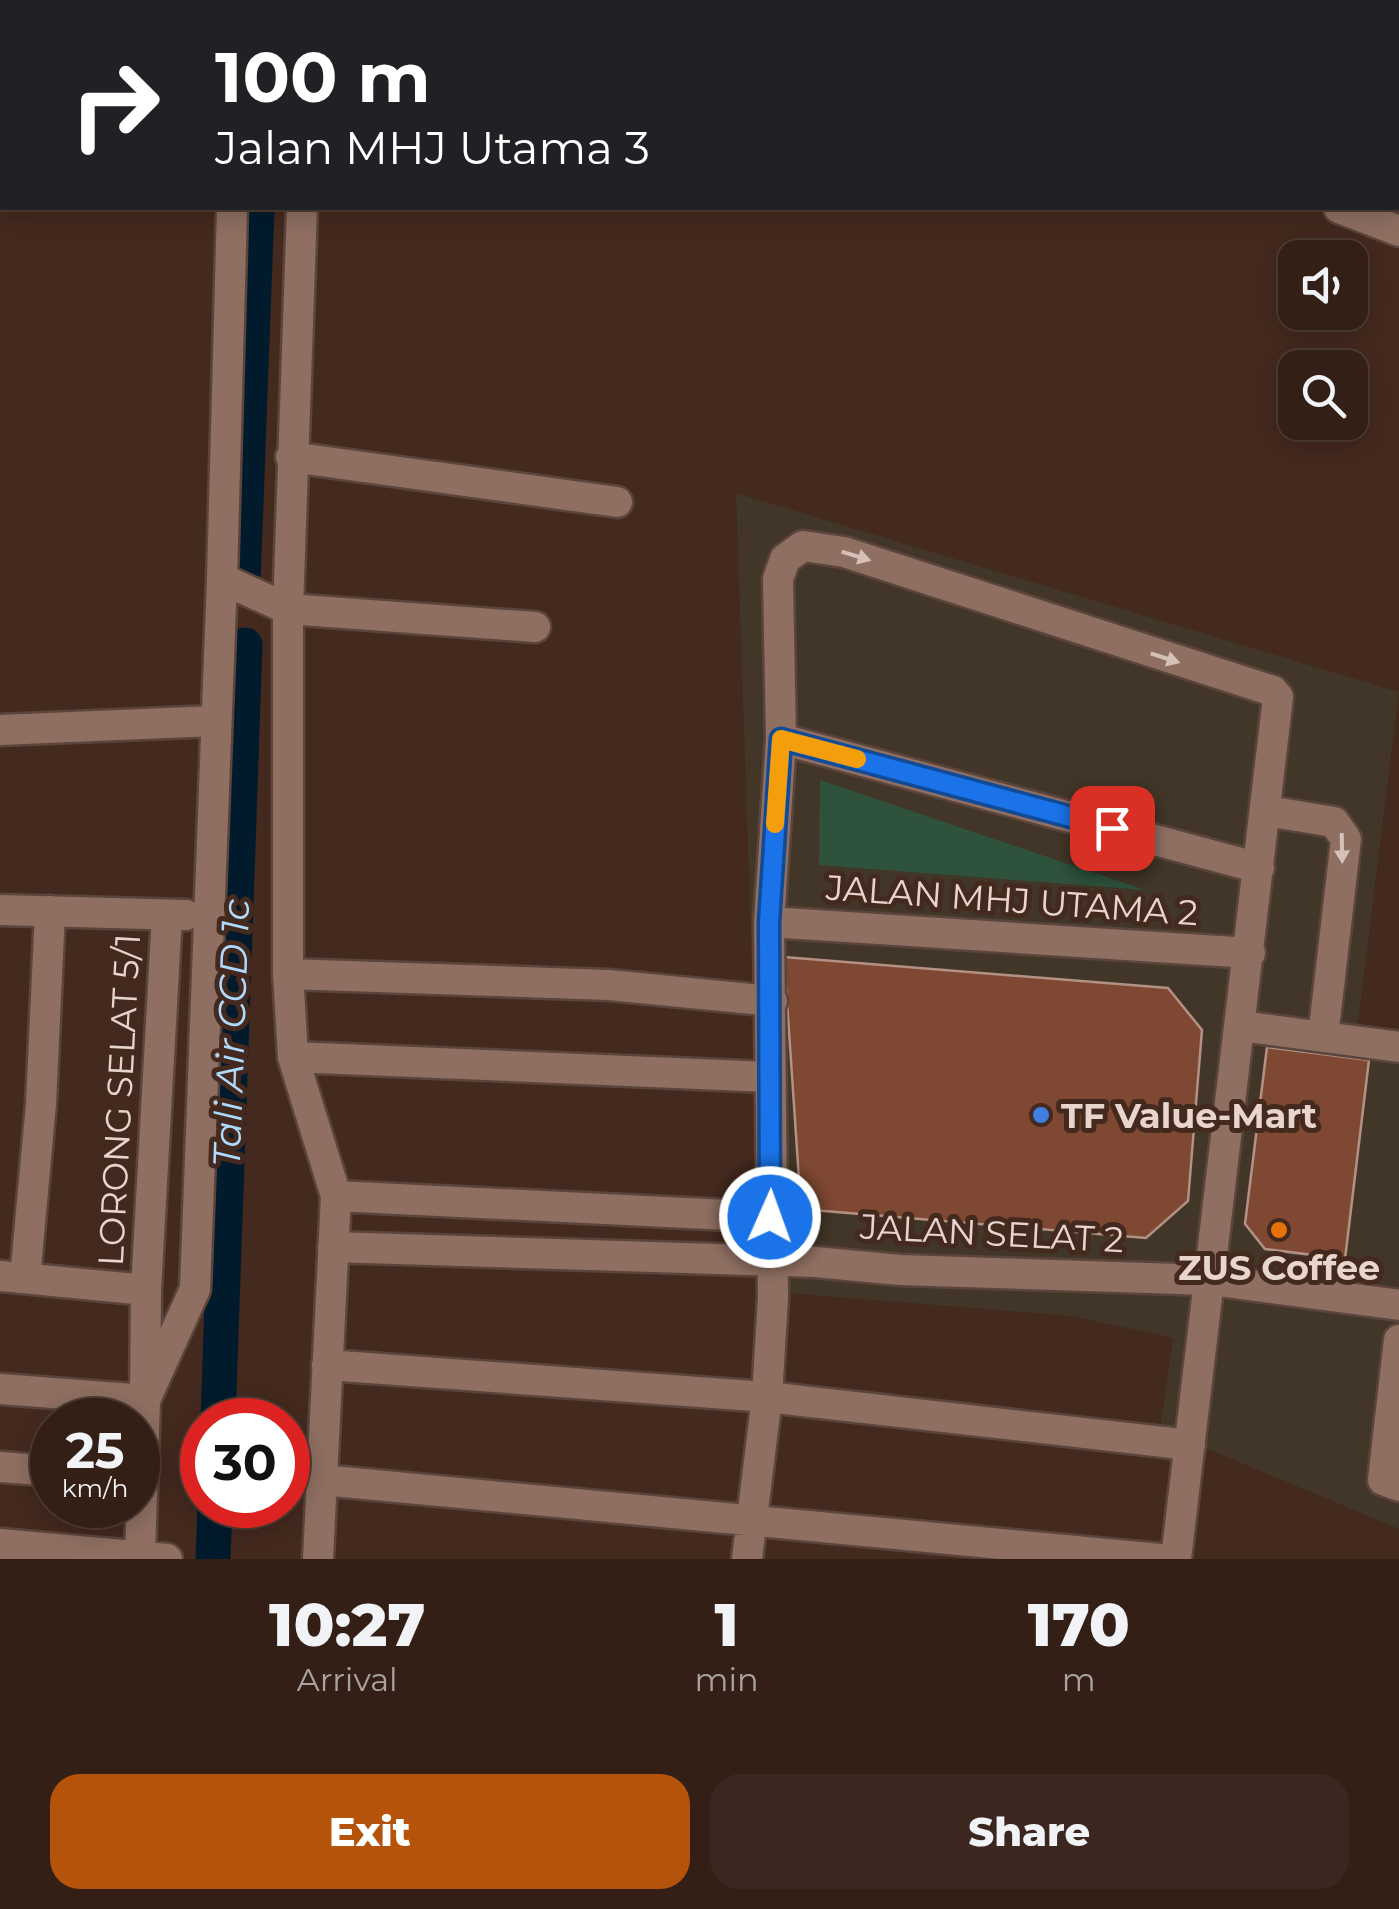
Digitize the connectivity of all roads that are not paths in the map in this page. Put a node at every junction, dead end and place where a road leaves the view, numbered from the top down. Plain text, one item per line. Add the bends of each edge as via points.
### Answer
1 (232, 210) edge
2 (302, 210) edge
3 (1344, 210) edge
4 (1399, 232) edge
5 (292, 457) junction
6 (618, 502) dead end
7 (222, 579) junction
8 (288, 609) junction
9 (535, 627) dead end
10 (214, 721) junction
11 (0, 730) edge
12 (781, 739) junction
13 (1266, 811) junction
14 (1260, 868) junction
15 (0, 910) edge
16 (50, 911) junction
17 (167, 915) junction
18 (208, 916) junction
19 (769, 922) junction
20 (1250, 953) junction
21 (288, 974) junction
22 (772, 1001) junction
23 (1240, 1026) junction
24 (1323, 1037) junction
25 (1399, 1048) edge
26 (292, 1057) junction
27 (770, 1078) junction
28 (336, 1196) junction
29 (770, 1217) junction
30 (333, 1248) junction
31 (771, 1262) junction
32 (12, 1277) edge
33 (1210, 1280) junction
34 (146, 1290) junction
35 (1399, 1305) edge
36 (1399, 1340) edge
37 (327, 1365) junction
38 (0, 1388) edge
39 (767, 1397) junction
40 (121, 1398) edge
41 (145, 1398) edge
42 (146, 1398) edge
43 (1190, 1445) junction
44 (0, 1467) edge
45 (30, 1469) edge
46 (322, 1480) junction
47 (1399, 1486) edge
48 (754, 1521) junction
49 (142, 1528) edge
50 (0, 1544) edge
51 (143, 1558) edge
52 (318, 1559) edge
53 (747, 1559) edge
54 (1160, 1559) edge
55 (1176, 1559) edge

1 - 7 street
2 - 5 street
3 - 4 street
5 - 6 street
5 - 8 street
7 - 8 street
7 - 10 street
8 - 9 street
8 - 21 street
10 - 11 street
10 - 18 street
12 -> 13 street via 778,579 785,559 803,546 844,552 1273,691 1280,702
12 - 14 street
12 - 19 street
13 - 14 street
13 -> 24 street via 1334,822 1346,839
14 - 20 street
15 - 16 street
16 - 17 street
16 - 32 street via 42,1104
17 - 18 street
17 - 34 street, LORONG SELAT 5/1
18 - 42 street via 195,1289
19 - 20 street, JALAN MHJ UTAMA 2
19 - 22 street
20 - 23 street
21 - 22 street via 609,986
21 - 26 street
22 - 27 street
23 - 24 street
23 - 33 street
24 - 25 street
26 - 27 street
26 - 28 street
27 - 29 street
28 - 29 street
28 - 30 street
29 - 31 street
30 - 31 street, JALAN SELAT 2
30 - 37 street
31 - 33 street, JALAN SELAT 2
31 - 39 street
32 - 34 street
33 - 35 street, JALAN SELAT 2
33 - 43 street
34 - 41 street, LORONG SELAT 5/1
36 - 47 street via 1382,1480
37 - 39 street
37 - 46 street
38 - 40 street
39 - 43 street
39 - 48 street
43 - 55 street
44 - 45 street
46 - 48 street
46 - 52 street
48 - 53 street
48 - 54 street
49 - 51 street, LORONG SELAT 5/1
50 - 51 street

